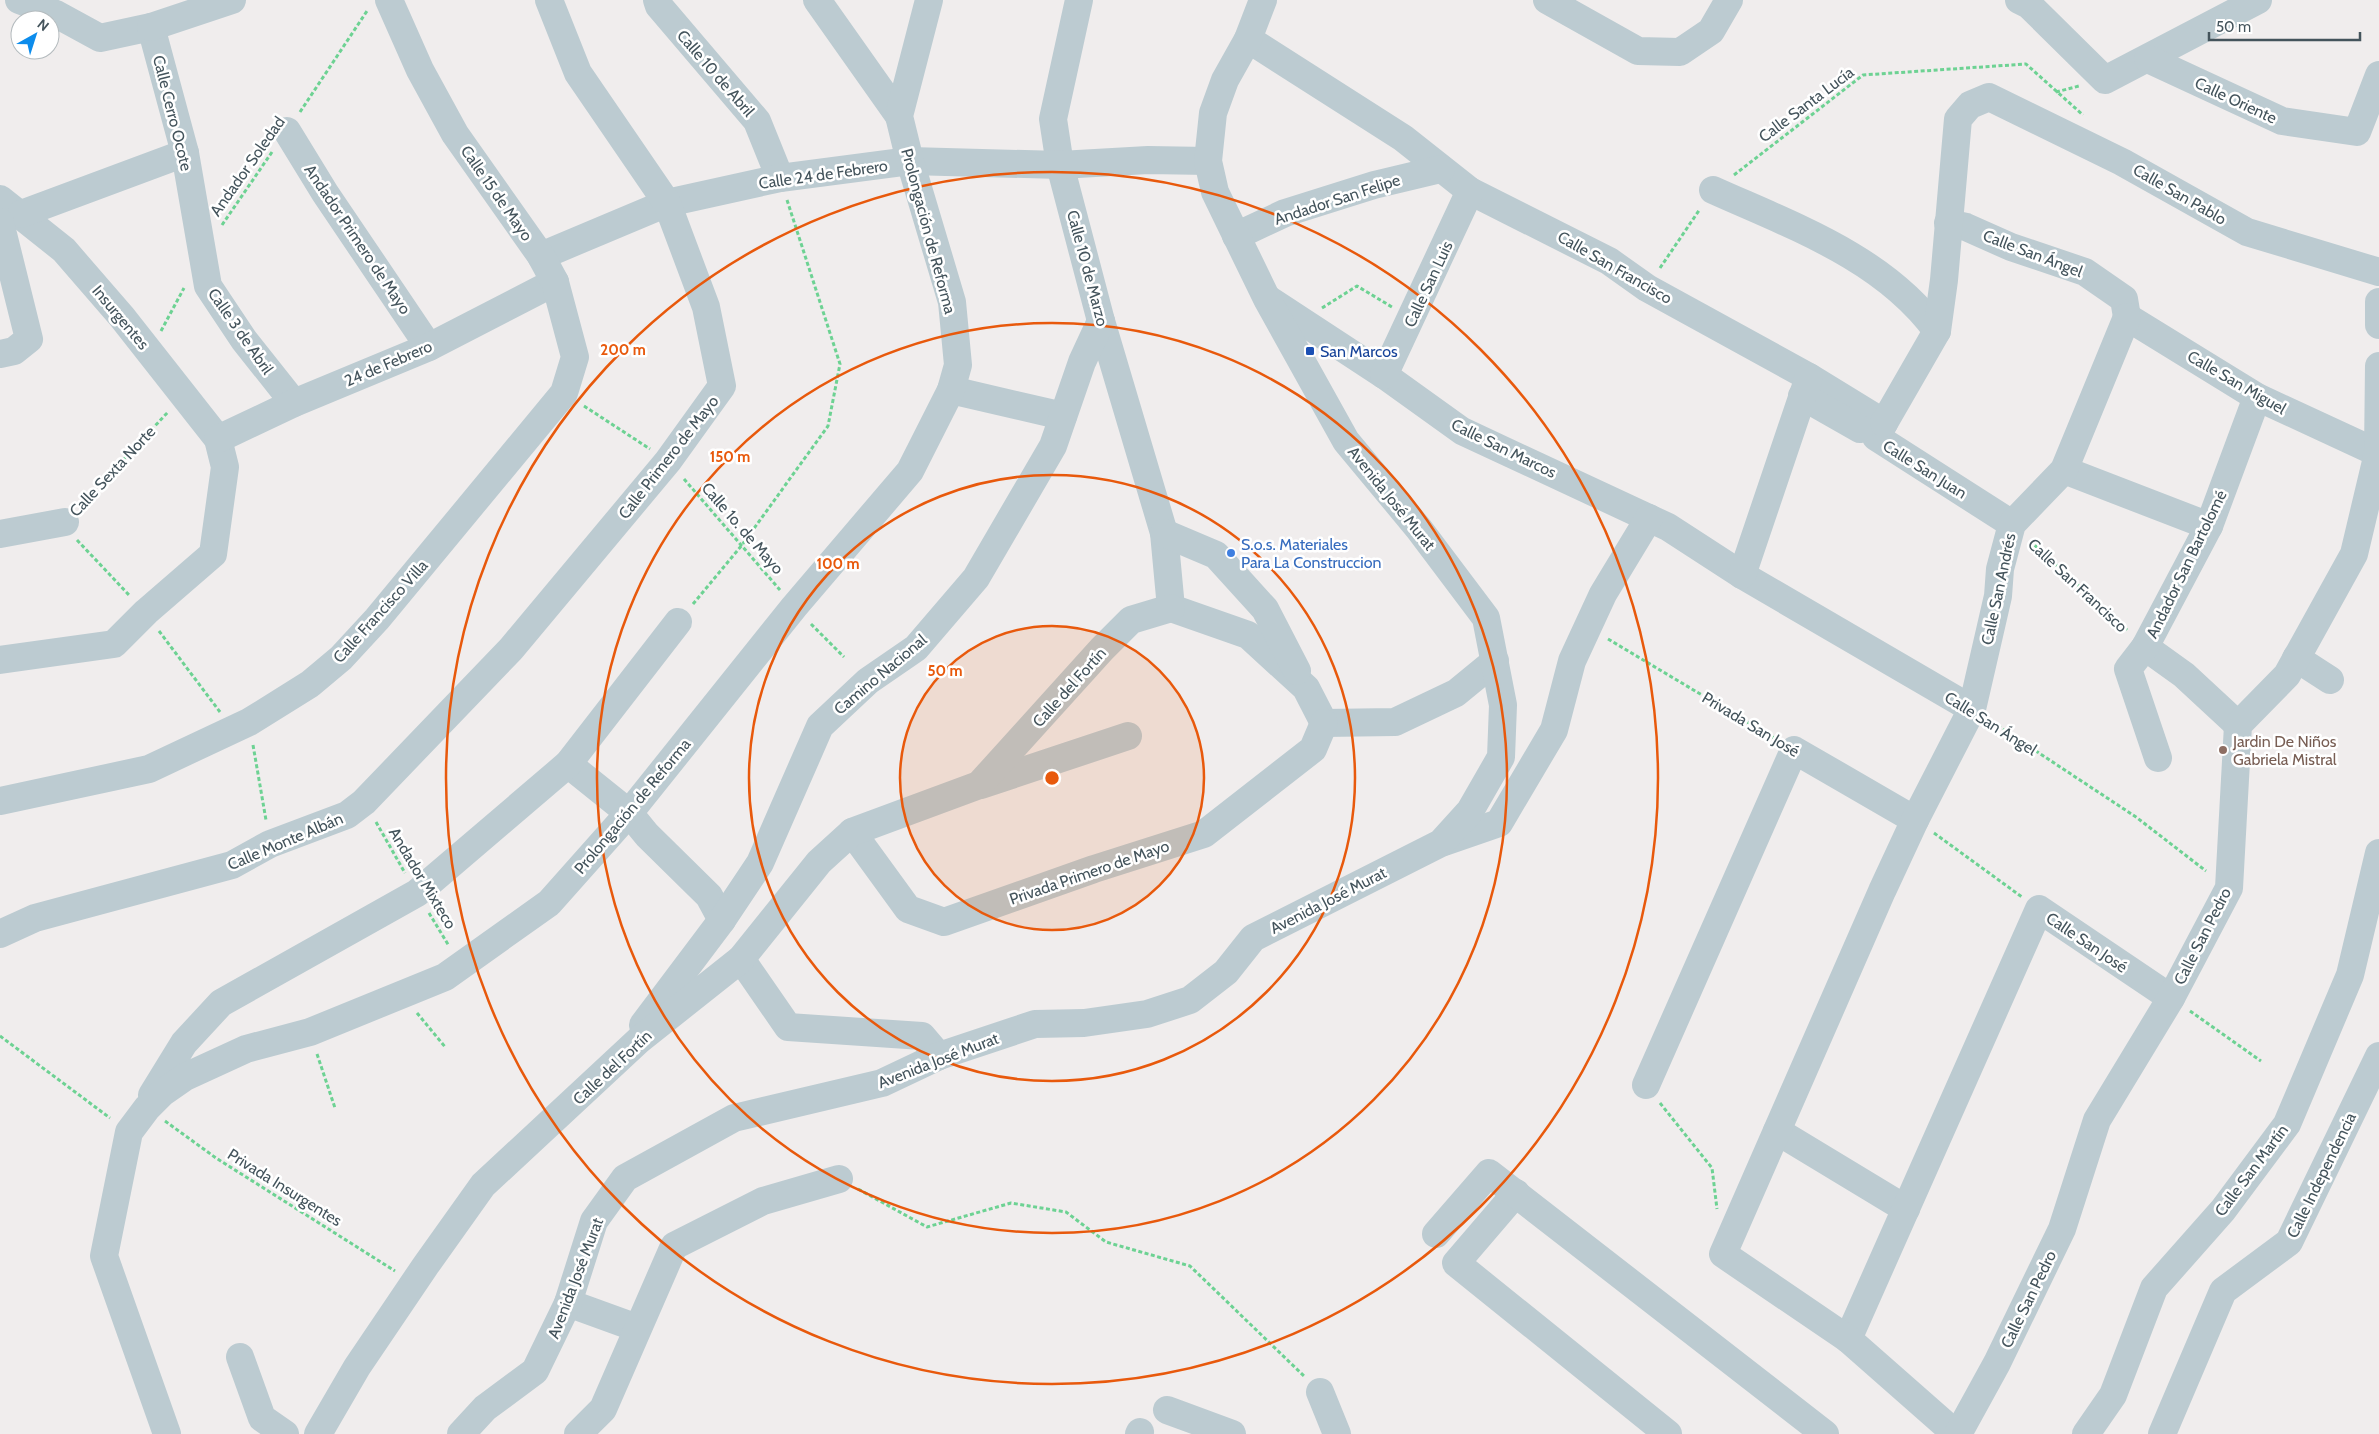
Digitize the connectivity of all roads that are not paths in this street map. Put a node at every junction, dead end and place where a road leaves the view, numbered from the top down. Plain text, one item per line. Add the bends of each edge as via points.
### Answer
1 (19, 0) edge
2 (232, 0) edge
3 (549, 0) edge
4 (657, 0) edge
5 (817, 0) edge
6 (930, 0) edge
7 (1079, 0) edge
8 (1263, 0) edge
9 (1547, 0) edge
10 (1730, 0) edge
11 (2019, 0) edge
12 (2258, 0) edge
13 (379, 4) edge
14 (52, 7) edge
15 (152, 27) junction
16 (1248, 40) junction
17 (2148, 59) junction
18 (2379, 75) edge
19 (899, 116) junction
20 (287, 131) road end
21 (185, 153) junction
22 (1208, 161) junction
23 (910, 162) junction
24 (1060, 164) junction
25 (1441, 169) junction
26 (780, 178) junction
27 (1713, 190) road end
28 (1470, 191) junction
29 (667, 203) junction
30 (7, 212) edge
31 (1948, 223) junction
32 (1236, 236) junction
33 (203, 252) joint
34 (541, 256) junction
35 (2379, 272) edge
36 (555, 282) junction
37 (1267, 298) junction
38 (2379, 302) edge
39 (2379, 313) edge
40 (2127, 317) junction
41 (1101, 320) junction
42 (2379, 325) edge
43 (1937, 331) junction
44 (429, 347) junction
45 (0, 354) edge
46 (2379, 366) edge
47 (1384, 375) junction
48 (1806, 386) junction
49 (950, 390) junction
50 (564, 393) joint
51 (2257, 397) junction
52 (294, 403) junction
53 (1063, 416) junction
54 (1880, 430) junction
55 (220, 445) junction
56 (2378, 453) junction
57 (2064, 470) junction
58 (1650, 518) junction
59 (65, 522) road end
60 (2012, 524) junction
61 (2209, 526) junction
62 (1164, 533) junction
63 (0, 534) edge
64 (1742, 575) junction
65 (1171, 608) junction
66 (678, 622) road end
67 (2145, 647) junction
68 (511, 649) joint
69 (2296, 658) junction
70 (0, 660) edge
71 (1495, 661) junction
72 (2330, 680) dead end
73 (1306, 688) junction
74 (1972, 709) junction
75 (1324, 723) junction
76 (2238, 725) junction
77 (1128, 736) dead end
78 (2158, 758) dead end
79 (568, 764) junction
80 (979, 785) junction
81 (0, 801) edge
82 (629, 813) junction
83 (1915, 820) junction
84 (852, 832) junction
85 (1441, 843) junction
86 (2379, 853) edge
87 (722, 920) junction
88 (0, 934) edge
89 (741, 959) junction
90 (2171, 998) junction
91 (939, 1056) junction
92 (2379, 1056) edge
93 (610, 1068) junction
94 (1646, 1084) road end
95 (147, 1108) junction
96 (1776, 1131) junction
97 (839, 1179) road end
98 (1516, 1193) junction
99 (1906, 1209) junction
100 (1436, 1234) dead end
101 (568, 1303) junction
102 (637, 1328) junction
103 (1848, 1339) junction
104 (240, 1357) dead end
105 (1320, 1392) road end
106 (1168, 1410) dead end
107 (167, 1434) edge
108 (285, 1434) edge
109 (318, 1434) edge
110 (461, 1434) edge
111 (578, 1434) edge
112 (1232, 1434) edge
113 (1337, 1434) edge
114 (1668, 1434) edge
115 (1825, 1434) edge
116 (1957, 1434) edge
117 (2086, 1434) edge
118 (2162, 1434) edge

1 - 14 street
2 - 15 street
3 - 29 street, Calle Primero de Mayo via 578,73
4 - 26 street, Calle 10 de Abril via 757,120
5 - 19 street
6 - 19 street, Prolongación de Reforma
7 - 24 street, Calle 10 de Marzo via 1053,119
8 - 16 street, Avenida José Murat
9 - 10 street via 1638,51 1680,52 1711,31
11 - 17 street via 2105,80
12 - 17 street
13 - 34 street, Calle 15 de Mayo via 455,134
14 - 15 street via 100,38
15 - 21 street, Calle Cerro Ocote
16 - 22 street, Avenida José Murat via 1225,80 1213,113
16 - 25 street, Calle San Francisco via 1403,138
17 - 18 street, Calle Oriente via 2282,121 2357,132
19 - 23 street, Prolongación de Reforma
20 - 44 street, Andador Primero de Mayo
21 - 30 street
21 - 33 street, Calle Cerro Ocote
22 - 24 street, Calle 24 de Febrero
22 - 32 street, Avenida José Murat via 1215,192
23 - 24 street, Calle 24 de Febrero
23 - 26 street, Calle 24 de Febrero
23 - 49 street, Prolongación de Reforma via 952,302 958,365
24 - 41 street, Calle 10 de Marzo
25 - 28 street, Calle San Francisco
25 - 32 street, Andador San Felipe via 1374,185 1285,213
26 - 29 street, Calle 24 de Febrero
27 - 43 street via 1870,266 1923,312
28 - 47 street, Calle San Luis
28 - 48 street, Calle San Francisco via 1609,261
29 - 34 street, Calle 24 de Febrero
29 - 68 street, Calle Primero de Mayo via 706,307 722,386 668,461
30 - 45 street via 29,339 14,351
30 - 55 street, Insurgentes via 64,250 150,352
31 - 35 street, Calle San Pablo via 1958,119 1970,105 1989,97 2122,162 2246,232
31 - 40 street, Calle San Ángel via 2085,272 2124,299
31 - 43 street
32 - 37 street, Avenida José Murat
33 - 52 street, Calle 3 de Abril via 208,286 244,340
34 - 36 street, Calle 15 de Mayo
36 - 44 street, 24 de Febrero
36 - 50 street, Calle 15 de Mayo via 576,357
37 - 47 street, Calle San Marcos
37 - 71 street, Avenida José Murat via 1346,441 1419,529 1486,618
38 - 39 street
39 - 42 street
40 - 51 street, Calle San Miguel
40 - 57 street, Calle San Andrés
41 - 53 street, Camino Nacional
41 - 62 street, Calle 10 de Marzo
43 - 54 street
44 - 52 street, 24 de Febrero
46 - 56 street
47 - 58 street, Calle San Marcos via 1462,431
48 - 54 street, Calle San Juan
48 - 64 street
49 - 53 street
49 - 82 street, Prolongación de Reforma via 910,471 794,607
50 - 81 street, Calle Francisco Villa via 377,619 341,658 310,684 249,722 149,769
51 - 56 street, Calle San Miguel
51 - 61 street, Andador San Bartolomé
52 - 55 street, 24 de Febrero
53 - 87 street, Camino Nacional via 1053,446 976,578 916,648 868,681 820,726 760,864
54 - 60 street, Calle San Juan
55 - 70 street via 225,468 213,554 114,644
56 - 69 street via 2354,554
57 - 60 street, Calle San Andrés
57 - 61 street
58 - 64 street, Calle San Marcos
58 - 85 street via 1603,594 1572,661 1554,730 1499,823
59 - 63 street, Calle Sexta Norte
60 - 74 street, Calle San Andrés
61 - 67 street, Andador San Bartolomé
62 - 65 street, Calle 10 de Marzo
62 - 73 street via 1216,555 1265,608
64 - 74 street, Calle San Ángel
65 - 73 street via 1248,634
65 - 80 street, Calle del Fortín via 1132,620
66 - 79 street
67 - 76 street via 2184,675
67 - 78 street, Andador San Bartolomé via 2128,670
68 - 88 street, Calle Monte Albán via 347,816 270,844 232,865 34,918
69 - 72 street
69 - 76 street via 2287,675
71 - 75 street via 1456,693 1395,722
71 - 85 street, Avenida José Murat via 1503,705 1501,757 1470,811
73 - 75 street
74 - 83 street, Calle San Andrés
75 - 84 street, Privada Primero de Mayo via 1313,749 1204,834 944,922 908,909
76 - 90 street, Calle San Pedro via 2229,888
77 - 80 street, Calle del Fortín
79 - 82 street
79 - 95 street via 417,894 221,1003 184,1043 155,1087
80 - 84 street, Calle del Fortín
82 - 87 street via 647,836 710,896
82 - 95 street, Prolongación de Reforma via 549,903 445,977 310,1032 246,1049 185,1077
83 - 94 street, Privada San José via 1794,750
83 - 96 street, Calle San Andrés
84 - 89 street, Calle del Fortín via 819,862
85 - 91 street, Avenida José Murat via 1253,938 1226,972 1190,1000 1147,1014 1084,1023 1035,1024
86 - 117 street, Calle San Martín via 2350,975 2287,1124 2223,1210 2154,1288 2114,1395
87 - 93 street, Camino Nacional
89 - 91 street via 788,1027 922,1036
89 - 93 street, Calle del Fortín via 639,1040
90 - 99 street, Calle San José via 2039,909
90 - 116 street, Calle San Pedro via 2097,1120 2062,1229 1997,1363
91 - 101 street, Avenida José Murat via 882,1083 734,1118 625,1178 594,1221
92 - 118 street, Calle Independencia via 2289,1242 2223,1291
93 - 109 street, Calle del Fortín via 483,1185 357,1367
95 - 107 street, Prolongación de Reforma via 129,1132 104,1256
96 - 99 street
96 - 103 street, Calle San Andrés via 1723,1254
97 - 102 street via 763,1201 674,1246
98 - 100 street via 1489,1173
98 - 114 street via 1456,1263
98 - 115 street
99 - 103 street
101 - 102 street
101 - 110 street, Avenida José Murat via 535,1371 485,1408
102 - 111 street via 603,1409
103 - 116 street
104 - 108 street via 262,1418
105 - 113 street
106 - 112 street

